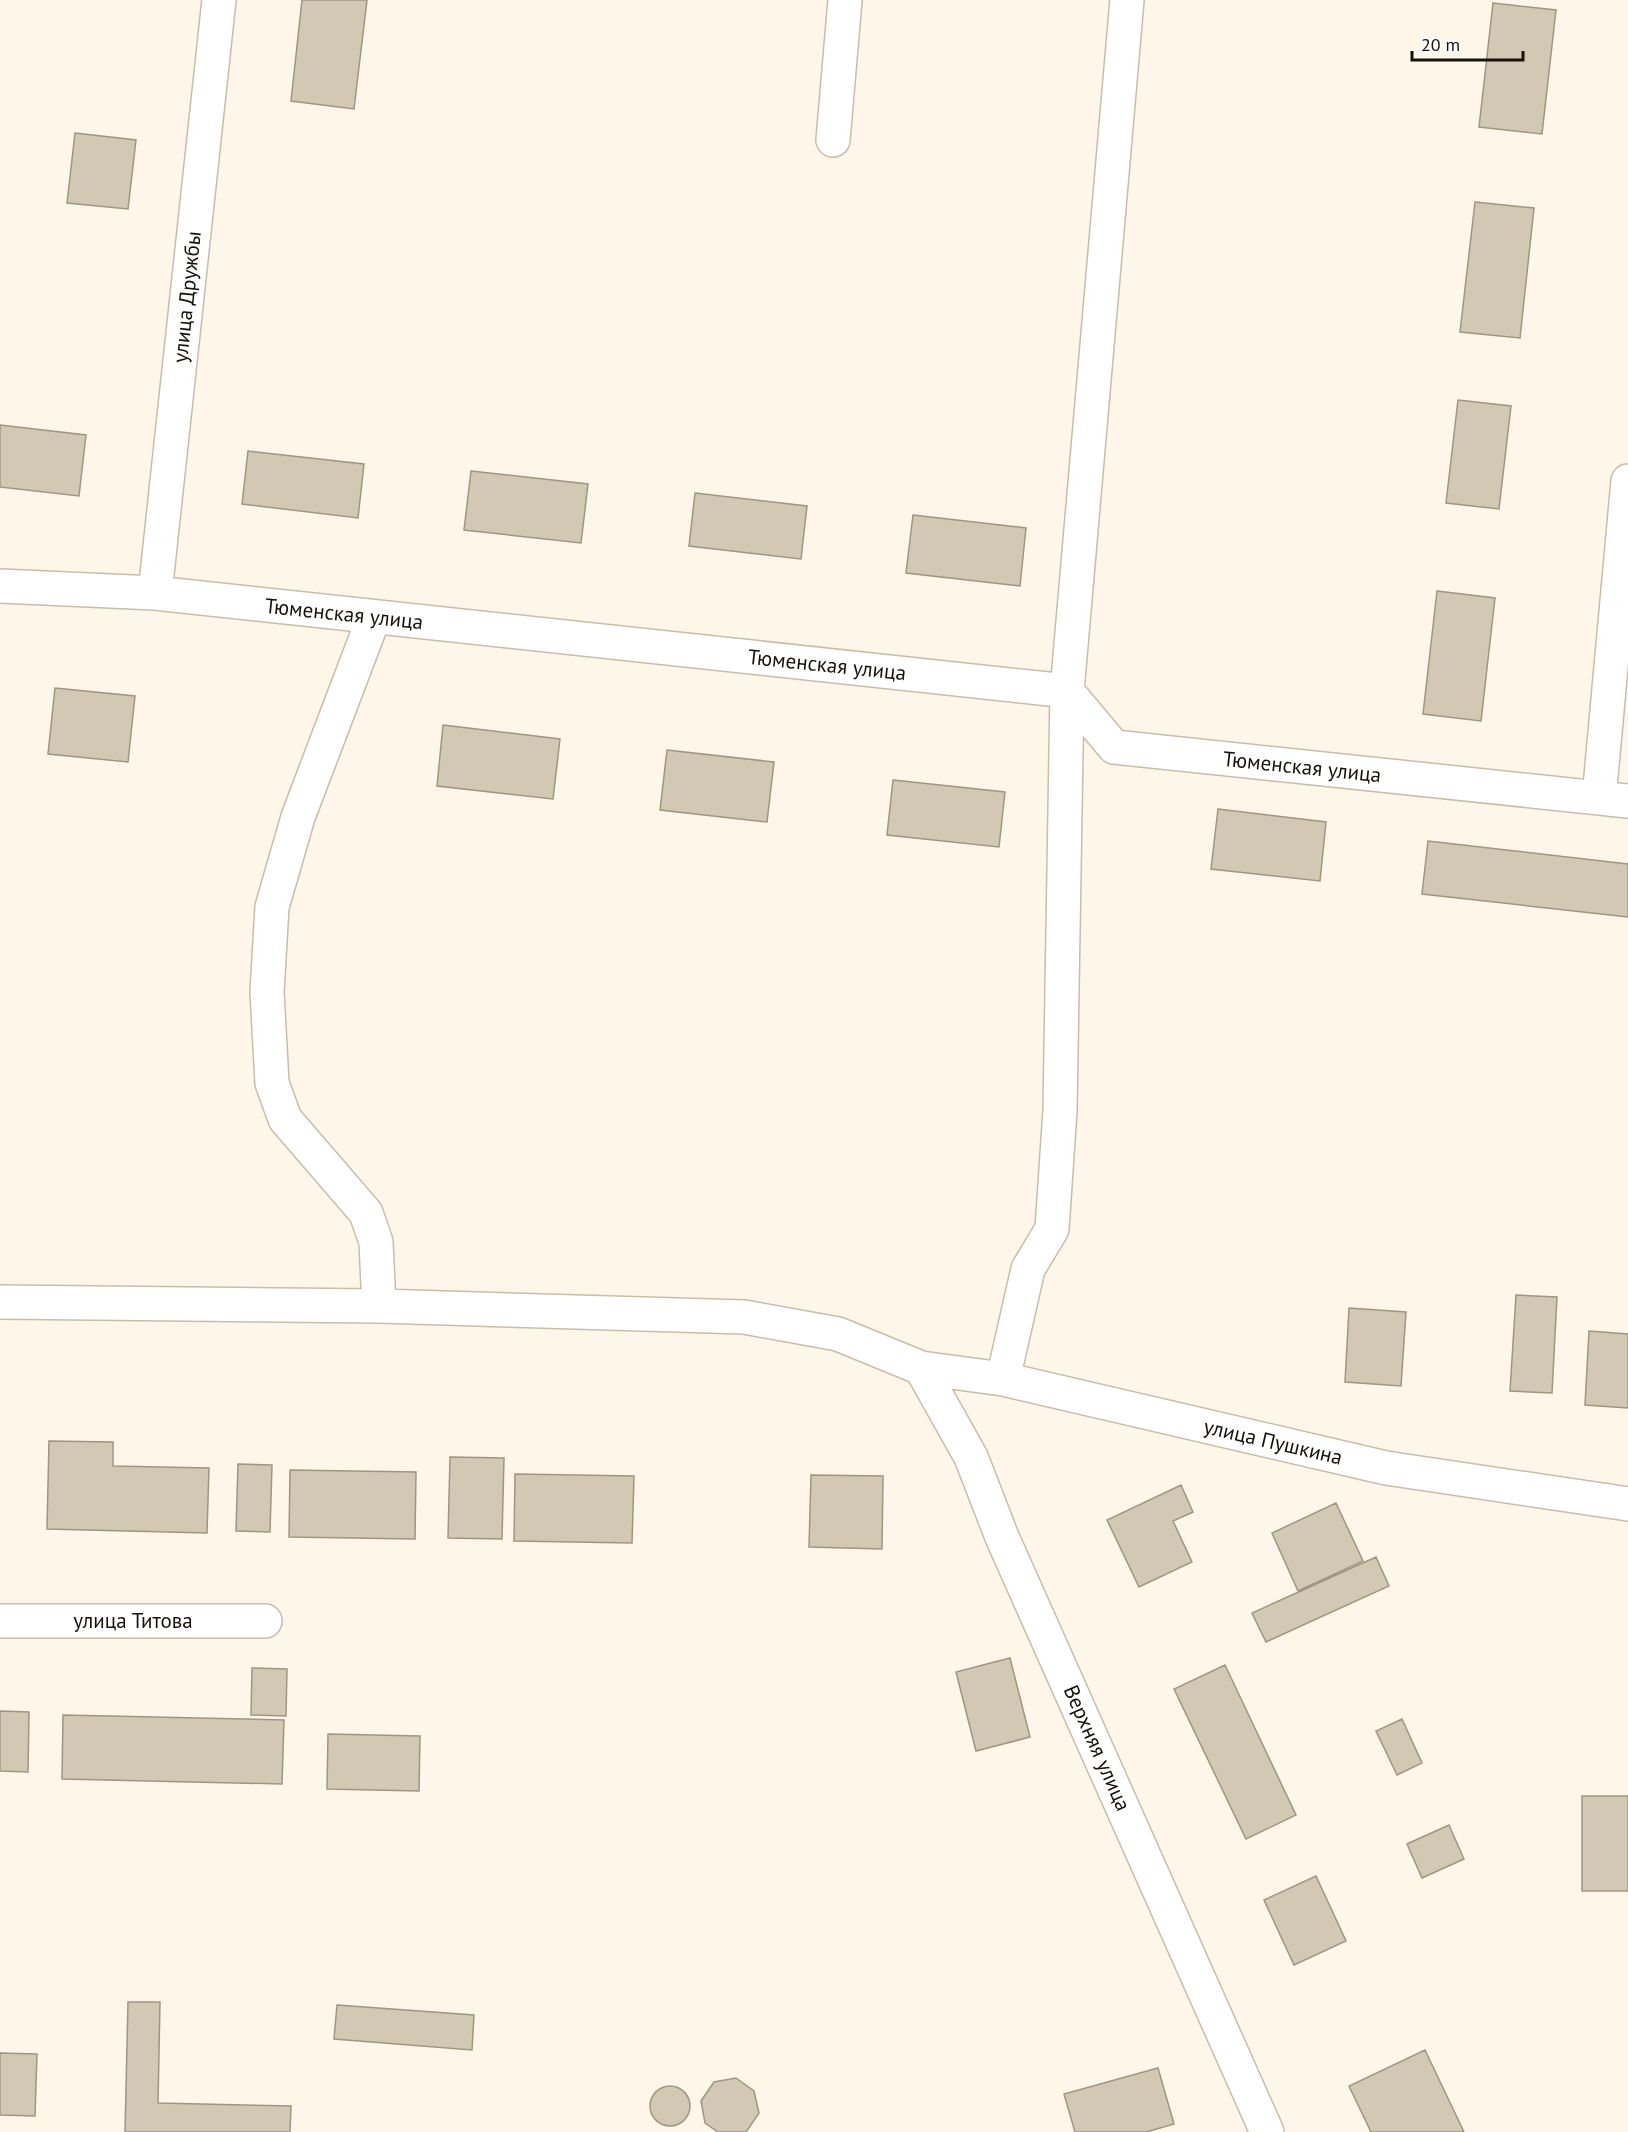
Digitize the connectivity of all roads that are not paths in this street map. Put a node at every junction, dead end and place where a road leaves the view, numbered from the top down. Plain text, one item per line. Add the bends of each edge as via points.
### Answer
1 (219, 0) edge
2 (845, 0) edge
3 (1127, 0) edge
4 (833, 140) dead end
5 (1628, 481) edge
6 (0, 586) edge
7 (155, 593) junction
8 (374, 617) junction
9 (1067, 691) junction
10 (1613, 800) edge
11 (0, 1302) edge
12 (379, 1306) junction
13 (921, 1368) junction
14 (1003, 1380) junction
15 (1628, 1504) edge
16 (0, 1621) edge
17 (265, 1621) dead end
18 (1267, 2132) edge

1 - 7 street, улица Дружбы
2 - 4 street
3 - 9 street
5 - 10 street
6 - 7 street, Тюменская улица
7 - 8 street, Тюменская улица
8 - 9 street, Тюменская улица
8 - 12 street via 298,817 272,907 267,992 272,1083 285,1119 366,1214 376,1242
9 - 10 street, Тюменская улица via 1114,747
9 - 14 street via 1060,1110 1052,1229 1028,1269
11 - 12 street, улица Пушкина
12 - 13 street, улица Пушкина via 744,1317 838,1334
13 - 14 street, улица Пушкина
13 - 18 street, Верхняя улица via 971,1457 1002,1537
14 - 15 street, улица Пушкина via 1386,1468
16 - 17 street, улица Титова

